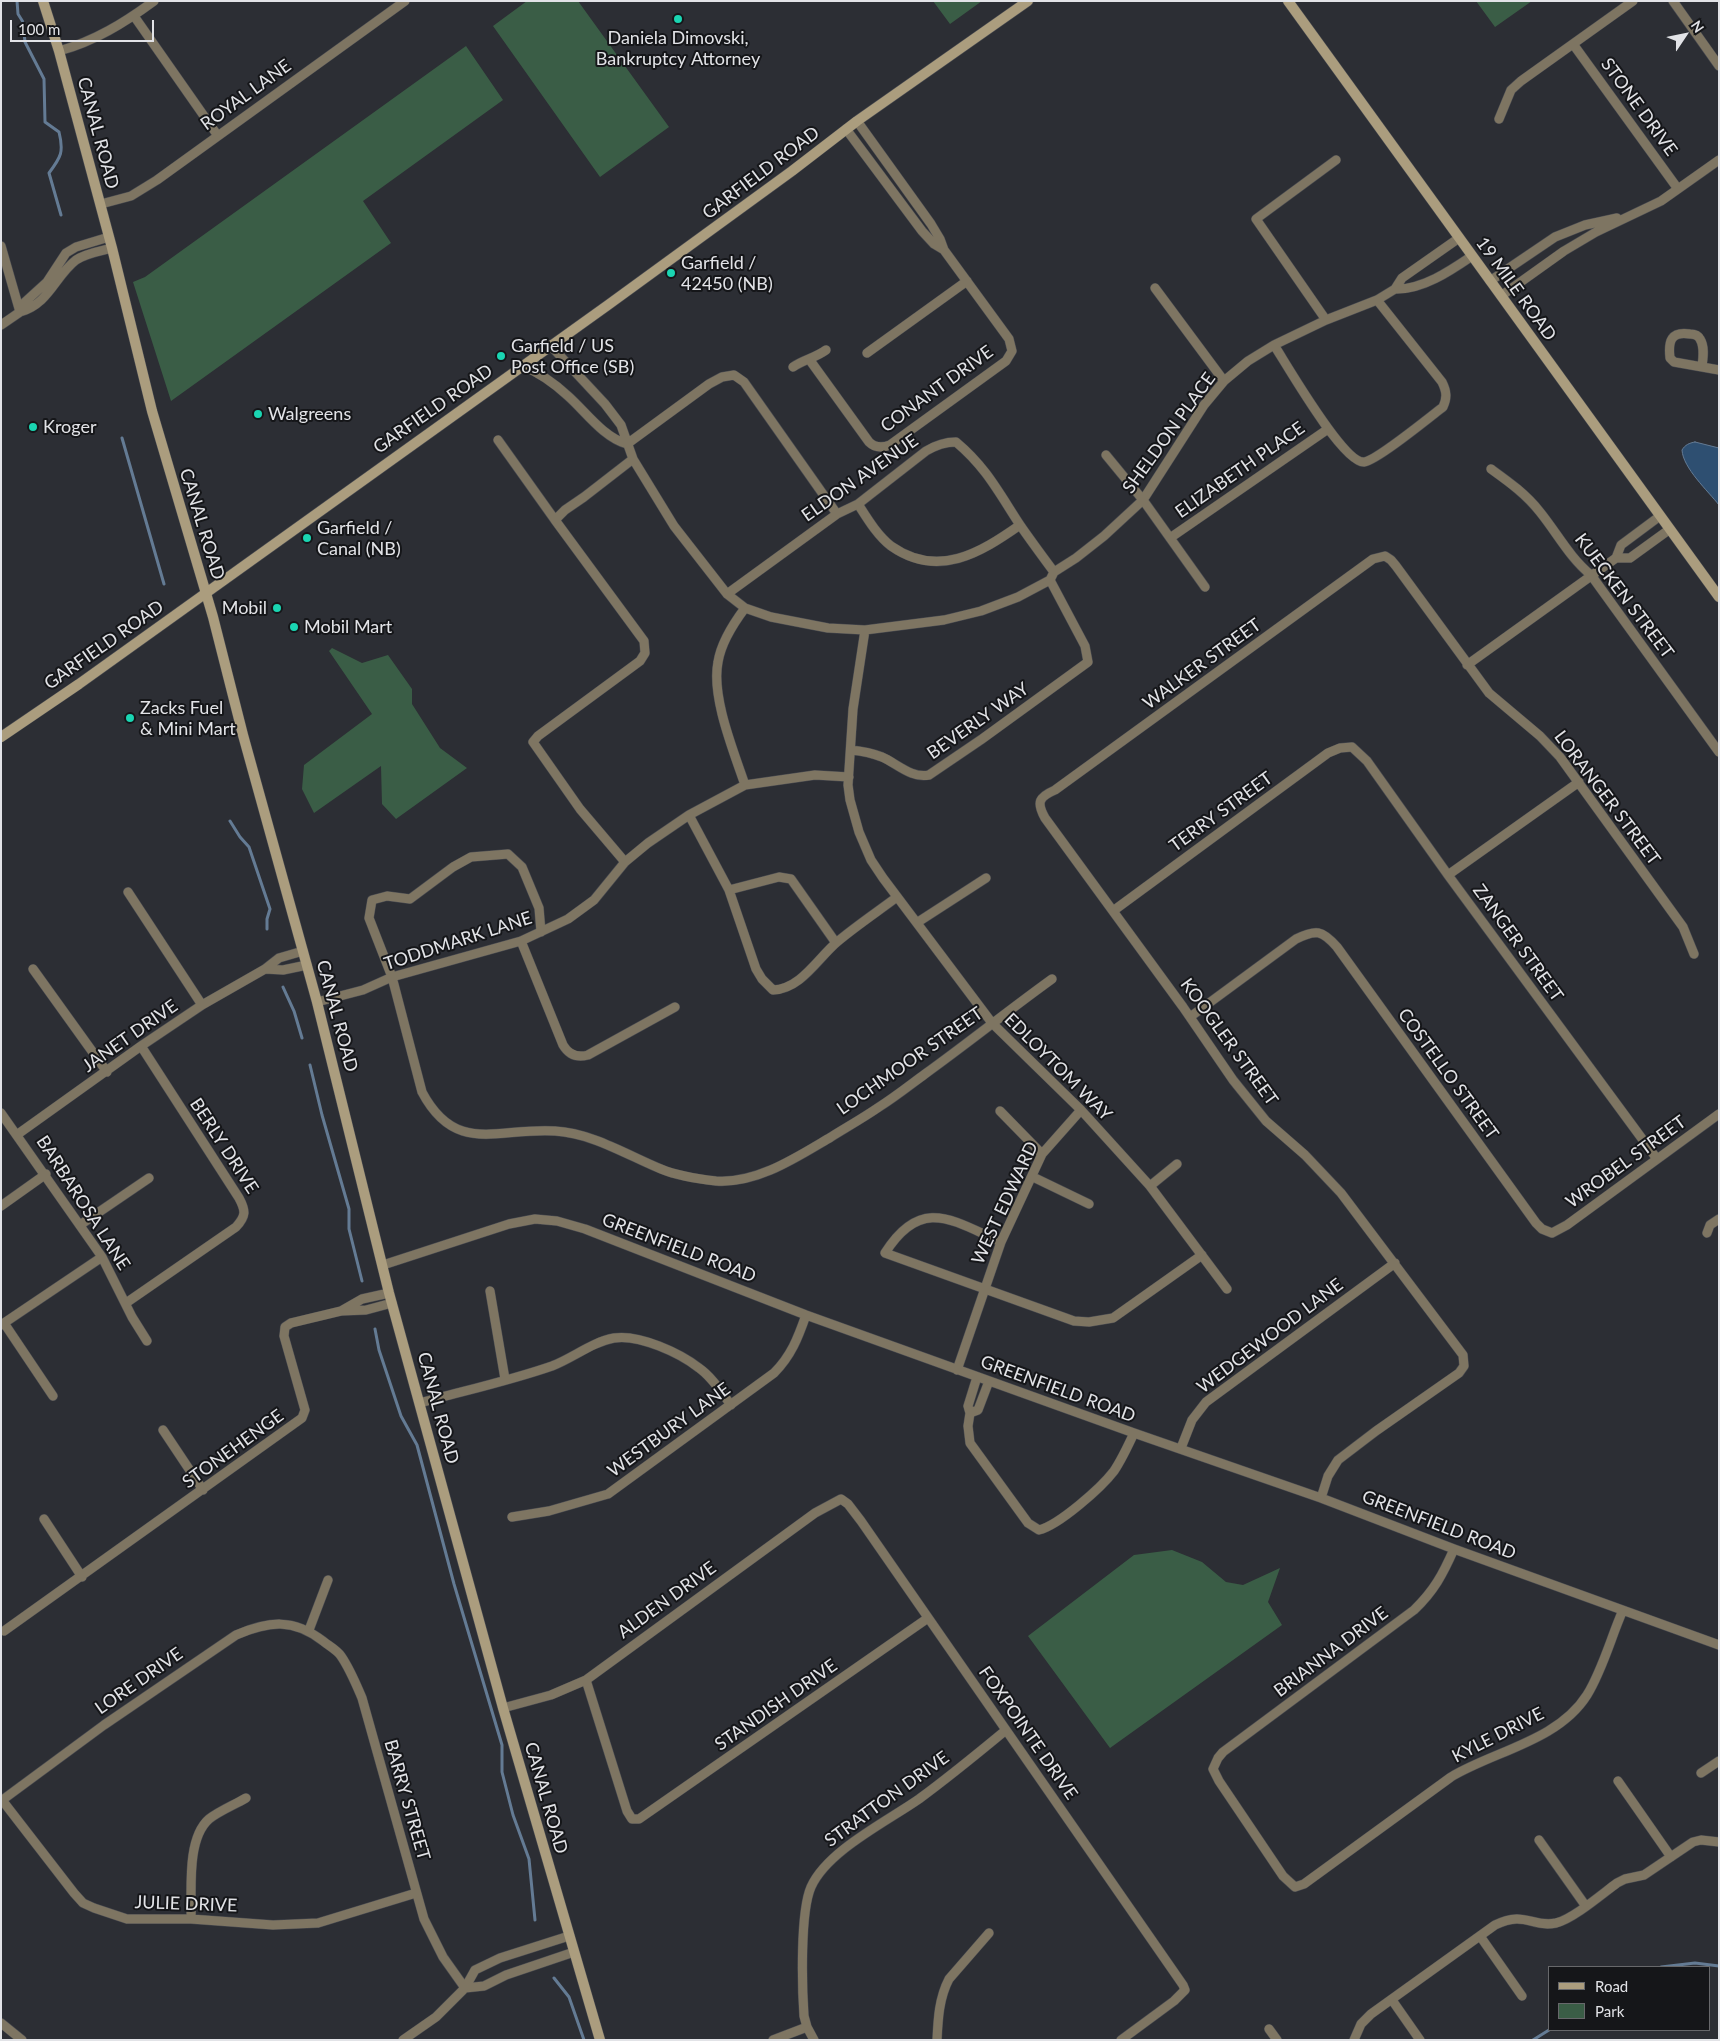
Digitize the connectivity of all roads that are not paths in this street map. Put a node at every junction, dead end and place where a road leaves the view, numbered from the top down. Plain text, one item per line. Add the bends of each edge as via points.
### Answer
1 (43, 1) edge
2 (154, 1) edge
3 (405, 1) edge
4 (1028, 1) edge
5 (1288, 1) edge
6 (1633, 1) edge
7 (1673, 1) edge
8 (134, 16) junction
9 (1574, 44) junction
10 (59, 51) junction
11 (1719, 66) edge
12 (1498, 119) dead end
13 (857, 121) junction
14 (846, 129) junction
15 (218, 136) junction
16 (1336, 160) dead end
17 (1719, 160) edge
18 (1678, 189) junction
19 (101, 204) junction
20 (1639, 211) junction
21 (109, 237) junction
22 (1555, 237) junction
23 (1459, 238) junction
24 (112, 248) junction
25 (944, 250) junction
26 (2, 251) edge
27 (1564, 251) junction
28 (1472, 256) junction
29 (967, 281) junction
30 (1490, 281) junction
31 (1155, 288) dead end
32 (1395, 290) junction
33 (1501, 296) junction
34 (1377, 300) junction
35 (20, 312) junction
36 (1326, 320) junction
37 (1, 325) edge
38 (550, 345) junction
39 (1274, 345) junction
40 (826, 350) dead end
41 (867, 353) dead end
42 (809, 359) junction
43 (522, 366) junction
44 (793, 367) dead end
45 (1705, 367) junction
46 (1719, 370) edge
47 (1224, 381) junction
48 (1328, 429) junction
49 (498, 440) dead end
50 (627, 444) junction
51 (1106, 455) dead end
52 (632, 458) junction
53 (1491, 469) dead end
54 (1143, 500) junction
55 (858, 504) junction
56 (837, 514) junction
57 (1660, 516) junction
58 (555, 520) junction
59 (1020, 525) junction
60 (1670, 530) junction
61 (1170, 538) junction
62 (1385, 556) joint
63 (1616, 558) junction
64 (1591, 575) junction
65 (1052, 576) junction
66 (1205, 587) dead end
67 (206, 593) junction
68 (727, 594) junction
69 (1719, 597) edge
70 (745, 608) junction
71 (864, 630) junction
72 (1467, 665) junction
73 (1, 737) edge
74 (1352, 747) joint
75 (851, 750) junction
76 (1719, 752) edge
77 (849, 777) junction
78 (1579, 782) junction
79 (745, 785) junction
80 (1040, 800) joint
81 (689, 814) junction
82 (625, 862) junction
83 (1448, 875) junction
84 (986, 878) dead end
85 (729, 890) junction
86 (128, 892) dead end
87 (897, 897) junction
88 (1113, 911) junction
89 (918, 922) junction
90 (541, 932) junction
91 (521, 941) junction
92 (836, 942) junction
93 (303, 951) junction
94 (1694, 954) dead end
95 (307, 964) junction
96 (265, 969) junction
97 (33, 970) dead end
98 (392, 977) junction
99 (1052, 979) dead end
100 (317, 1002) junction
101 (202, 1005) junction
102 (675, 1007) dead end
103 (1190, 1017) junction
104 (992, 1023) junction
105 (141, 1046) junction
106 (107, 1072) junction
107 (1081, 1110) junction
108 (1000, 1111) dead end
109 (1, 1113) edge
110 (1719, 1114) edge
111 (18, 1134) junction
112 (1042, 1154) junction
113 (1657, 1159) junction
114 (1177, 1164) dead end
115 (46, 1174) junction
116 (1033, 1177) junction
117 (149, 1178) dead end
118 (1150, 1186) junction
119 (1089, 1204) dead end
120 (1, 1206) edge
121 (1719, 1219) edge
122 (80, 1225) junction
123 (1552, 1233) joint
124 (1707, 1233) dead end
125 (1001, 1242) junction
126 (1202, 1255) junction
127 (102, 1257) junction
128 (1395, 1263) junction
129 (384, 1265) junction
130 (1227, 1289) dead end
131 (984, 1290) junction
132 (490, 1291) dead end
133 (389, 1293) junction
134 (126, 1303) junction
135 (392, 1303) junction
136 (341, 1311) junction
137 (806, 1315) junction
138 (3, 1324) edge
139 (147, 1341) dead end
140 (957, 1370) junction
141 (977, 1377) junction
142 (505, 1379) junction
143 (989, 1382) junction
144 (53, 1396) dead end
145 (420, 1403) junction
146 (731, 1405) junction
147 (970, 1413) junction
148 (163, 1430) dead end
149 (1134, 1434) junction
150 (1181, 1448) junction
151 (203, 1490) junction
152 (841, 1498) joint
153 (1321, 1498) junction
154 (512, 1517) dead end
155 (44, 1520) dead end
156 (1454, 1549) junction
157 (82, 1577) junction
158 (328, 1580) dead end
159 (1623, 1610) junction
160 (928, 1618) junction
161 (308, 1630) junction
162 (4, 1631) dead end
163 (1719, 1645) edge
164 (586, 1680) junction
165 (503, 1708) junction
166 (1006, 1730) junction
167 (1719, 1761) edge
168 (1701, 1773) dead end
169 (1618, 1781) dead end
170 (246, 1798) dead end
171 (2, 1800) edge
172 (1539, 1840) dead end
173 (1719, 1842) edge
174 (1671, 1857) junction
175 (1296, 1887) joint
176 (416, 1894) junction
177 (1585, 1905) junction
178 (191, 1919) junction
179 (989, 1933) dead end
180 (569, 1936) junction
181 (1480, 1936) junction
182 (539, 1946) junction
183 (574, 1952) junction
184 (544, 1962) junction
185 (465, 1988) junction
186 (1522, 1996) dead end
187 (1392, 2000) junction
188 (1, 2022) edge
189 (807, 2027) junction
190 (1269, 2029) dead end
191 (22, 2040) edge
192 (403, 2040) edge
193 (600, 2040) edge
194 (773, 2040) edge
195 (814, 2040) edge
196 (937, 2040) edge
197 (1121, 2040) edge
198 (1277, 2040) edge
199 (1354, 2040) edge
200 (1420, 2040) edge

1 - 10 street, CANAL ROAD
2 - 8 street
3 - 15 street, ROYAL LANE
4 - 13 street, GARFIELD ROAD
5 - 23 street, 19 MILE ROAD
6 - 9 street
7 - 11 street
8 - 10 street via 79,45
8 - 15 street
9 - 12 street via 1511,90
9 - 18 street, STONE DRIVE
10 - 19 street, CANAL ROAD
13 - 14 street, GARFIELD ROAD
13 - 25 street via 931,224
14 - 25 street via 922,231
14 - 38 street, GARFIELD ROAD via 785,177
15 - 19 street, ROYAL LANE via 131,196
16 - 36 street via 1256,219
17 - 18 street
18 - 20 street via 1661,202
19 - 21 street, CANAL ROAD
20 - 22 street via 1585,225
20 - 27 street
21 - 24 street, CANAL ROAD
21 - 35 street via 66,253 47,282 25,302
22 - 27 street
22 - 30 street
23 - 28 street, 19 MILE ROAD
23 - 32 street, SHELDON PLACE via 1402,278
24 - 35 street via 75,261 54,287 30,309
24 - 67 street, CANAL ROAD via 152,411
25 - 29 street
26 - 35 street
27 - 33 street
28 - 30 street, 19 MILE ROAD
28 - 32 street, SHELDON PLACE via 1452,270 1407,290
29 - 41 street
29 - 42 street, CONANT DRIVE via 1009,339 1012,351 1006,361 890,445 883,448 869,442
30 - 33 street, 19 MILE ROAD
31 - 47 street
32 - 34 street, SHELDON PLACE
33 - 57 street, 19 MILE ROAD
34 - 36 street, SHELDON PLACE
34 - 48 street via 1442,382 1446,400 1443,407 1366,462 1349,454
35 - 37 street
36 - 39 street, SHELDON PLACE
38 - 43 street, GARFIELD ROAD
38 - 50 street via 605,404 621,425
39 - 47 street, SHELDON PLACE
39 - 48 street
40 - 42 street
42 - 44 street
43 - 50 street via 539,373 616,441
43 - 67 street, GARFIELD ROAD
45 - 45 street via 1701,339 1696,334 1681,332 1675,335 1669,346 1670,358 1674,362
45 - 46 street
47 - 54 street, SHELDON PLACE via 1204,405
48 - 61 street, ELIZABETH PLACE
49 - 58 street
50 - 52 street
50 - 56 street via 709,384 734,375 744,382
51 - 54 street
52 - 58 street
52 - 68 street via 674,526
53 - 64 street, KUECKEN STREET via 1524,493
54 - 61 street
54 - 65 street, SHELDON PLACE
55 - 56 street, ELDON AVENUE
55 - 59 street via 890,545 930,562 964,557 987,547
55 - 59 street, ELDON AVENUE via 931,448 956,442 992,479
56 - 68 street, ELDON AVENUE
57 - 60 street, 19 MILE ROAD
57 - 63 street via 1621,544
58 - 82 street via 644,641 645,653 640,661 533,742 580,810
59 - 65 street, ELDON AVENUE
60 - 63 street via 1630,558
60 - 69 street, 19 MILE ROAD
61 - 66 street
62 - 72 street, LORANGER STREET via 1396,566
62 - 80 street, WALKER STREET via 1373,559
63 - 64 street
64 - 72 street
64 - 76 street, KUECKEN STREET
65 - 71 street, SHELDON PLACE via 1018,597 981,611 944,620
65 - 75 street, BEVERLY WAY via 1085,646 1088,662 928,775 908,771 881,756
67 - 73 street, GARFIELD ROAD
67 - 93 street, CANAL ROAD
68 - 70 street
70 - 71 street, SHELDON PLACE via 797,623
70 - 79 street via 723,646 717,686
71 - 75 street
72 - 78 street, LORANGER STREET via 1489,693 1551,747
74 - 83 street, ZANGER STREET via 1367,760
74 - 88 street, TERRY STREET via 1328,753
75 - 77 street, EDLOYTOM WAY
77 - 79 street via 815,775
77 - 87 street, EDLOYTOM WAY via 850,800 865,847
78 - 83 street
78 - 94 street, LORANGER STREET via 1684,927
79 - 81 street
80 - 88 street, KOOGLER STREET via 1039,806 1045,818
81 - 82 street, TODDMARK LANE
81 - 85 street
82 - 90 street, TODDMARK LANE via 594,900 568,919
83 - 113 street, ZANGER STREET
84 - 89 street
85 - 92 street via 779,877 791,879
85 - 92 street via 756,969 773,990 785,988 796,981
86 - 101 street
87 - 89 street, EDLOYTOM WAY
87 - 92 street
88 - 103 street, KOOGLER STREET
89 - 104 street, EDLOYTOM WAY
90 - 91 street, TODDMARK LANE
90 - 98 street, LOCHMOOR STREET via 539,908 522,867 508,854 470,857 410,899 387,896 372,900 369,918
91 - 98 street, TODDMARK LANE
91 - 102 street via 563,1045 576,1056 588,1054
93 - 95 street, CANAL ROAD
93 - 96 street, JANET DRIVE via 279,958
95 - 96 street, JANET DRIVE via 283,970
95 - 100 street, CANAL ROAD
96 - 101 street, JANET DRIVE
97 - 106 street
98 - 100 street, TODDMARK LANE via 363,990
98 - 104 street, LOCHMOOR STREET via 422,1092 443,1122 476,1134 556,1131 589,1138 662,1170 719,1181 766,1172 799,1156 881,1107
99 - 104 street, LOCHMOOR STREET
100 - 129 street, CANAL ROAD
101 - 105 street, JANET DRIVE
103 - 123 street, COSTELLO STREET via 1296,939 1320,932 1337,947 1536,1223
103 - 128 street, KOOGLER STREET via 1266,1121 1317,1166
104 - 107 street, EDLOYTOM WAY
105 - 106 street, JANET DRIVE
105 - 134 street, BERLY DRIVE via 239,1198 245,1214 236,1227
106 - 111 street, JANET DRIVE
107 - 112 street, WEST EDWARD
107 - 118 street, EDLOYTOM WAY
108 - 112 street
109 - 111 street, BARBAROSA LANE
110 - 113 street, WROBEL STREET
111 - 115 street, BARBAROSA LANE
112 - 116 street, WEST EDWARD
113 - 123 street, WROBEL STREET
114 - 118 street
115 - 120 street
115 - 122 street, BARBAROSA LANE
116 - 119 street
116 - 125 street, WEST EDWARD
117 - 122 street
118 - 126 street, EDLOYTOM WAY
121 - 124 street via 1710,1225
122 - 127 street, BARBAROSA LANE
125 - 131 street, WEST EDWARD
125 - 131 street via 946,1218 931,1216 904,1229 885,1253
126 - 130 street, EDLOYTOM WAY
126 - 131 street via 1113,1318 1103,1321 1074,1321
127 - 134 street, BARBAROSA LANE
127 - 138 street
128 - 150 street, WEDGEWOOD LANE via 1206,1402 1192,1420
128 - 153 street, KOOGLER STREET via 1459,1348 1465,1361 1459,1373 1338,1460 1328,1476
129 - 133 street, CANAL ROAD
129 - 137 street, GREENFIELD ROAD via 535,1218 594,1232
131 - 140 street, WEST EDWARD
132 - 142 street
133 - 135 street, CANAL ROAD
133 - 136 street, STONEHENGE via 362,1300
134 - 139 street, BARBAROSA LANE
135 - 136 street, STONEHENGE via 366,1310
135 - 145 street, CANAL ROAD
136 - 151 street, STONEHENGE via 285,1327 284,1336 305,1410 302,1418
137 - 140 street, GREENFIELD ROAD
137 - 146 street, WESTBURY LANE via 786,1361
138 - 144 street
140 - 141 street, GREENFIELD ROAD
141 - 143 street, GREENFIELD ROAD
141 - 147 street via 968,1406
142 - 145 street
142 - 146 street via 552,1366 598,1343 615,1338 632,1339 654,1344 700,1368
143 - 147 street via 978,1410
143 - 149 street, GREENFIELD ROAD
145 - 165 street, CANAL ROAD
146 - 154 street, WESTBURY LANE via 608,1494 549,1511
147 - 149 street via 970,1443 1028,1523 1039,1530 1056,1523 1103,1484
148 - 151 street
149 - 150 street, GREENFIELD ROAD
150 - 153 street, GREENFIELD ROAD
151 - 157 street, STONEHENGE
152 - 160 street, FOXPOINTE DRIVE via 861,1521
152 - 164 street, ALDEN DRIVE via 815,1513
153 - 156 street, GREENFIELD ROAD
155 - 157 street
156 - 159 street, GREENFIELD ROAD
156 - 175 street, BRIANNA DRIVE via 1437,1584 1424,1601 1218,1758 1213,1769 1219,1781 1283,1876
157 - 162 street, STONEHENGE
158 - 161 street
159 - 163 street, GREENFIELD ROAD
159 - 175 street, KYLE DRIVE via 1594,1682 1574,1710 1535,1739 1471,1765 1451,1777
160 - 164 street, STANDISH DRIVE via 644,1818 636,1820 626,1811
160 - 166 street, FOXPOINTE DRIVE
161 - 171 street, LORE DRIVE via 275,1624 258,1626 236,1635
161 - 176 street, BARRY STREET via 340,1654 362,1698
164 - 165 street, ALDEN DRIVE via 532,1702
165 - 180 street, CANAL ROAD
166 - 189 street, STRATTON DRIVE via 920,1798 836,1854 818,1875 810,1888 806,1905 803,2004
166 - 197 street, FOXPOINTE DRIVE via 1176,1972 1185,1990
167 - 168 street
169 - 174 street
170 - 178 street via 209,1820 197,1838 192,1869
171 - 178 street, JULIE DRIVE via 83,1903 127,1919
172 - 177 street
173 - 174 street via 1693,1842
174 - 177 street via 1644,1875 1617,1883
176 - 178 street, JULIE DRIVE via 318,1923 273,1925
176 - 185 street, BARRY STREET via 439,1949
177 - 181 street via 1554,1923 1512,1918
179 - 196 street via 945,1987 938,2015
180 - 182 street
180 - 183 street, CANAL ROAD
181 - 186 street
181 - 187 street
182 - 184 street
182 - 185 street via 475,1970
183 - 184 street
183 - 193 street, CANAL ROAD
184 - 185 street via 506,1974 484,1986
185 - 192 street via 436,2017
187 - 199 street via 1365,2019
187 - 200 street
188 - 191 street
189 - 194 street
189 - 195 street, STRATTON DRIVE
190 - 198 street

